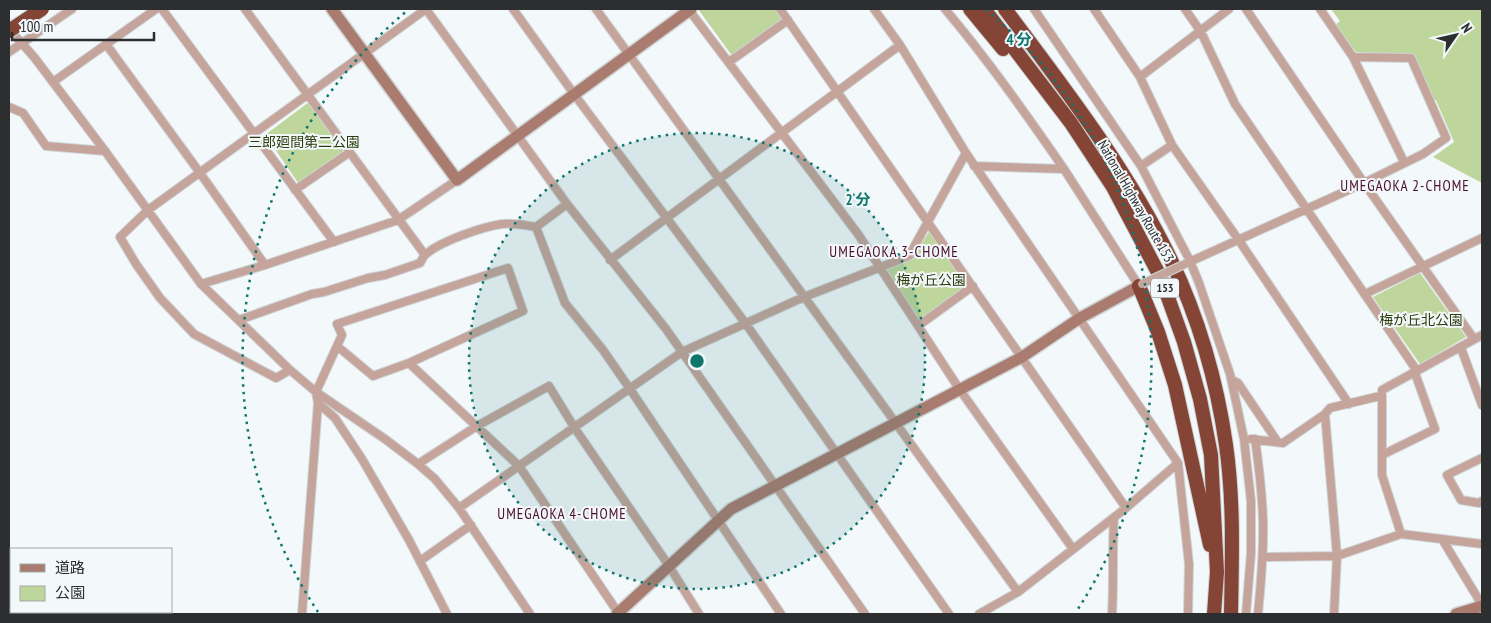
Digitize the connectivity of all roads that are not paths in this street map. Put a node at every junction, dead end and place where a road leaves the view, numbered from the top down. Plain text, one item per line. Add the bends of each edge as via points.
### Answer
1 (42, 9) edge
2 (72, 9) edge
3 (156, 9) edge
4 (162, 9) edge
5 (245, 9) edge
6 (332, 9) edge
7 (426, 9) edge
8 (513, 9) edge
9 (596, 9) edge
10 (690, 9) edge
11 (780, 9) edge
12 (874, 9) edge
13 (945, 9) edge
14 (970, 9) edge
15 (984, 9) edge
16 (1005, 9) edge
17 (1017, 9) edge
18 (1034, 9) edge
19 (1094, 9) edge
20 (1185, 9) edge
21 (1229, 9) edge
22 (1246, 9) edge
23 (1320, 9) edge
24 (788, 20) junction
25 (9, 30) edge
26 (1201, 32) junction
27 (22, 43) junction
28 (106, 44) junction
29 (900, 46) junction
30 (9, 52) edge
31 (364, 53) junction
32 (629, 54) junction
33 (1353, 57) junction
34 (729, 62) junction
35 (1057, 76) junction
36 (1140, 77) junction
37 (53, 82) junction
38 (1045, 90) junction
39 (838, 92) junction
40 (308, 94) junction
41 (574, 94) junction
42 (9, 107) edge
43 (255, 133) junction
44 (782, 133) junction
45 (517, 136) junction
46 (1172, 145) junction
47 (105, 151) junction
48 (350, 152) junction
49 (966, 153) junction
50 (1404, 162) junction
51 (974, 166) junction
52 (1141, 166) junction
53 (1064, 169) junction
54 (200, 173) junction
55 (720, 179) junction
56 (457, 180) junction
57 (1364, 183) junction
58 (295, 190) junction
59 (567, 204) junction
60 (148, 210) junction
61 (1306, 210) junction
62 (666, 218) junction
63 (398, 220) junction
64 (927, 220) junction
65 (536, 227) junction
66 (1482, 238) edge
67 (1238, 239) junction
68 (334, 242) junction
69 (424, 254) junction
70 (610, 260) junction
71 (1188, 262) junction
72 (265, 265) junction
73 (881, 267) junction
74 (1422, 267) junction
75 (200, 284) junction
76 (1141, 285) junction
77 (972, 286) junction
78 (1366, 294) junction
79 (804, 297) junction
80 (1080, 318) junction
81 (239, 320) junction
82 (746, 324) junction
83 (918, 326) junction
84 (1482, 334) edge
85 (1474, 339) junction
86 (338, 346) junction
87 (1461, 348) junction
88 (682, 352) junction
89 (1022, 357) junction
90 (409, 363) junction
91 (290, 370) junction
92 (1416, 372) junction
93 (1232, 380) junction
94 (630, 389) junction
95 (960, 390) junction
96 (316, 392) junction
97 (1380, 396) junction
98 (1482, 402) edge
99 (318, 403) junction
100 (1349, 404) junction
101 (1325, 414) junction
102 (896, 424) junction
103 (477, 426) junction
104 (574, 427) junction
105 (1244, 439) junction
106 (1255, 439) junction
107 (1277, 441) junction
108 (838, 454) junction
109 (1382, 455) junction
110 (1482, 458) edge
111 (1178, 463) junction
112 (418, 464) junction
113 (519, 466) junction
114 (774, 486) junction
115 (1482, 501) edge
116 (459, 508) junction
117 (1126, 508) junction
118 (1114, 518) junction
119 (718, 520) junction
120 (471, 525) junction
121 (1401, 534) junction
122 (1442, 539) junction
123 (1482, 544) edge
124 (1073, 549) junction
125 (1337, 556) junction
126 (1263, 557) junction
127 (420, 561) junction
128 (669, 566) junction
129 (1217, 572) junction
130 (1018, 592) junction
131 (1482, 605) edge
132 (302, 614) edge
133 (447, 614) edge
134 (530, 614) edge
135 (618, 614) edge
136 (699, 614) edge
137 (781, 614) edge
138 (865, 614) edge
139 (949, 614) edge
140 (979, 614) edge
141 (1112, 614) edge
142 (1188, 614) edge
143 (1214, 614) edge
144 (1231, 614) edge
145 (1246, 614) edge
146 (1258, 614) edge
147 (1334, 614) edge
148 (1456, 614) edge

1 - 25 highway, bridge
2 - 27 street
3 - 28 street
4 - 43 street
5 - 40 street
6 - 31 street
7 - 31 street
7 - 45 street
8 - 41 street
9 - 32 street
10 - 32 street
10 - 34 street
11 - 24 street
12 - 29 street
13 - 53 street
14 - 38 highway, 153 via 1011,59
15 - 38 highway, National Highway Route 153 / 153
16 - 35 highway, National Highway Route 153 / 153
17 - 35 highway, 153
18 - 52 street
19 - 36 street
20 - 26 street
21 - 26 street
22 - 57 street
23 - 33 street
24 - 34 street
24 - 39 street
25 - 27 street
26 - 36 street
26 - 61 street via 1235,104
27 - 30 street
27 - 37 street
28 - 37 street
28 - 54 street
29 - 39 street
29 - 49 street
31 - 40 street
31 - 56 street
32 - 41 street
32 - 55 street
33 - 50 street
33 - 50 street via 1412,58 1446,138
34 - 44 street
35 - 144 highway, National Highway Route 153 / 153 via 1120,169 1171,260 1208,363 1226,445 1232,509
36 - 46 street
37 - 47 street
38 - 129 highway, National Highway Route 153 / 153 via 1113,187 1161,278 1184,342 1211,455
39 - 44 street
39 - 64 street
40 - 43 street
40 - 48 street
41 - 45 street
41 - 62 street
42 - 47 street via 23,113 46,146
43 - 54 street
43 - 58 street
44 - 55 street
44 - 73 street
45 - 56 street
45 - 59 street
46 - 52 street
46 - 67 street
47 - 60 street
48 - 58 street
48 - 63 street
49 - 51 street
49 - 64 street
50 - 57 street
51 - 53 street
51 - 80 street
52 - 71 street
53 - 76 street
54 - 60 street
54 - 72 street
55 - 62 street
55 - 79 street
56 - 63 street
57 - 61 street
57 - 74 street
58 - 68 street
59 - 65 street
59 - 70 street
60 - 75 street
60 - 91 street via 120,237 160,298 194,334 276,378
61 - 67 street
61 - 78 street
62 - 70 street
62 - 82 street
63 - 68 street
63 - 69 street
64 - 73 street via 909,256
64 - 77 street
65 - 69 street via 501,224 444,242
65 - 94 street via 565,303
66 - 74 street
67 - 71 street
67 - 100 street
68 - 72 street
69 - 81 street via 420,263 312,294
70 - 88 street
71 - 76 street, bridge
71 - 93 street via 1199,283
72 - 75 street
73 - 79 street
73 - 83 street
74 - 78 street
74 - 85 street
75 - 81 street
76 - 80 street
76 - 129 highway via 1175,385
77 - 83 street
77 - 89 street
78 - 92 street
79 - 82 street
79 - 102 street
80 - 89 street
80 - 111 street
81 - 91 street
82 - 88 street
82 - 108 street
83 - 95 street
84 - 85 street
85 - 87 street
86 - 90 street via 373,376
86 - 90 street via 342,335 337,324 508,268 523,311
86 - 96 street
87 - 92 street
87 - 98 street
88 - 94 street
88 - 114 street
89 - 95 street
89 - 117 street
90 - 103 street
91 - 96 street
92 - 97 street via 1382,390
92 - 109 street via 1435,428
93 - 105 street
93 - 107 street via 1238,383
94 - 104 street
94 - 119 street
95 - 102 street
95 - 124 street
96 - 99 street
96 - 112 street
97 - 100 street
97 - 109 street
99 - 127 street via 335,418 362,459
99 - 132 street
100 - 101 street via 1330,408
101 - 107 street via 1283,443
101 - 125 street
102 - 108 street
102 - 130 street
103 - 104 street via 549,386
103 - 112 street
103 - 113 street
104 - 113 street
104 - 128 street
105 - 106 street
105 - 145 street via 1251,509
106 - 107 street
106 - 126 street via 1260,475
108 - 114 street
108 - 139 street
109 - 121 street via 1382,475
110 - 115 street via 1447,474 1461,500
111 - 117 street
111 - 142 street via 1189,564
112 - 116 street
113 - 116 street
113 - 135 street
114 - 119 street via 731,509
114 - 138 street
116 - 120 street
117 - 118 street
118 - 124 street
118 - 141 street
119 - 128 street
119 - 137 street
120 - 127 street
120 - 134 street
121 - 122 street
121 - 125 street
122 - 123 street
122 - 131 street
124 - 130 street
125 - 126 street
125 - 147 street
126 - 146 street
127 - 133 street
128 - 135 street
128 - 136 street
129 - 143 highway, National Highway Route 153 / 153
130 - 140 street
131 - 148 street

